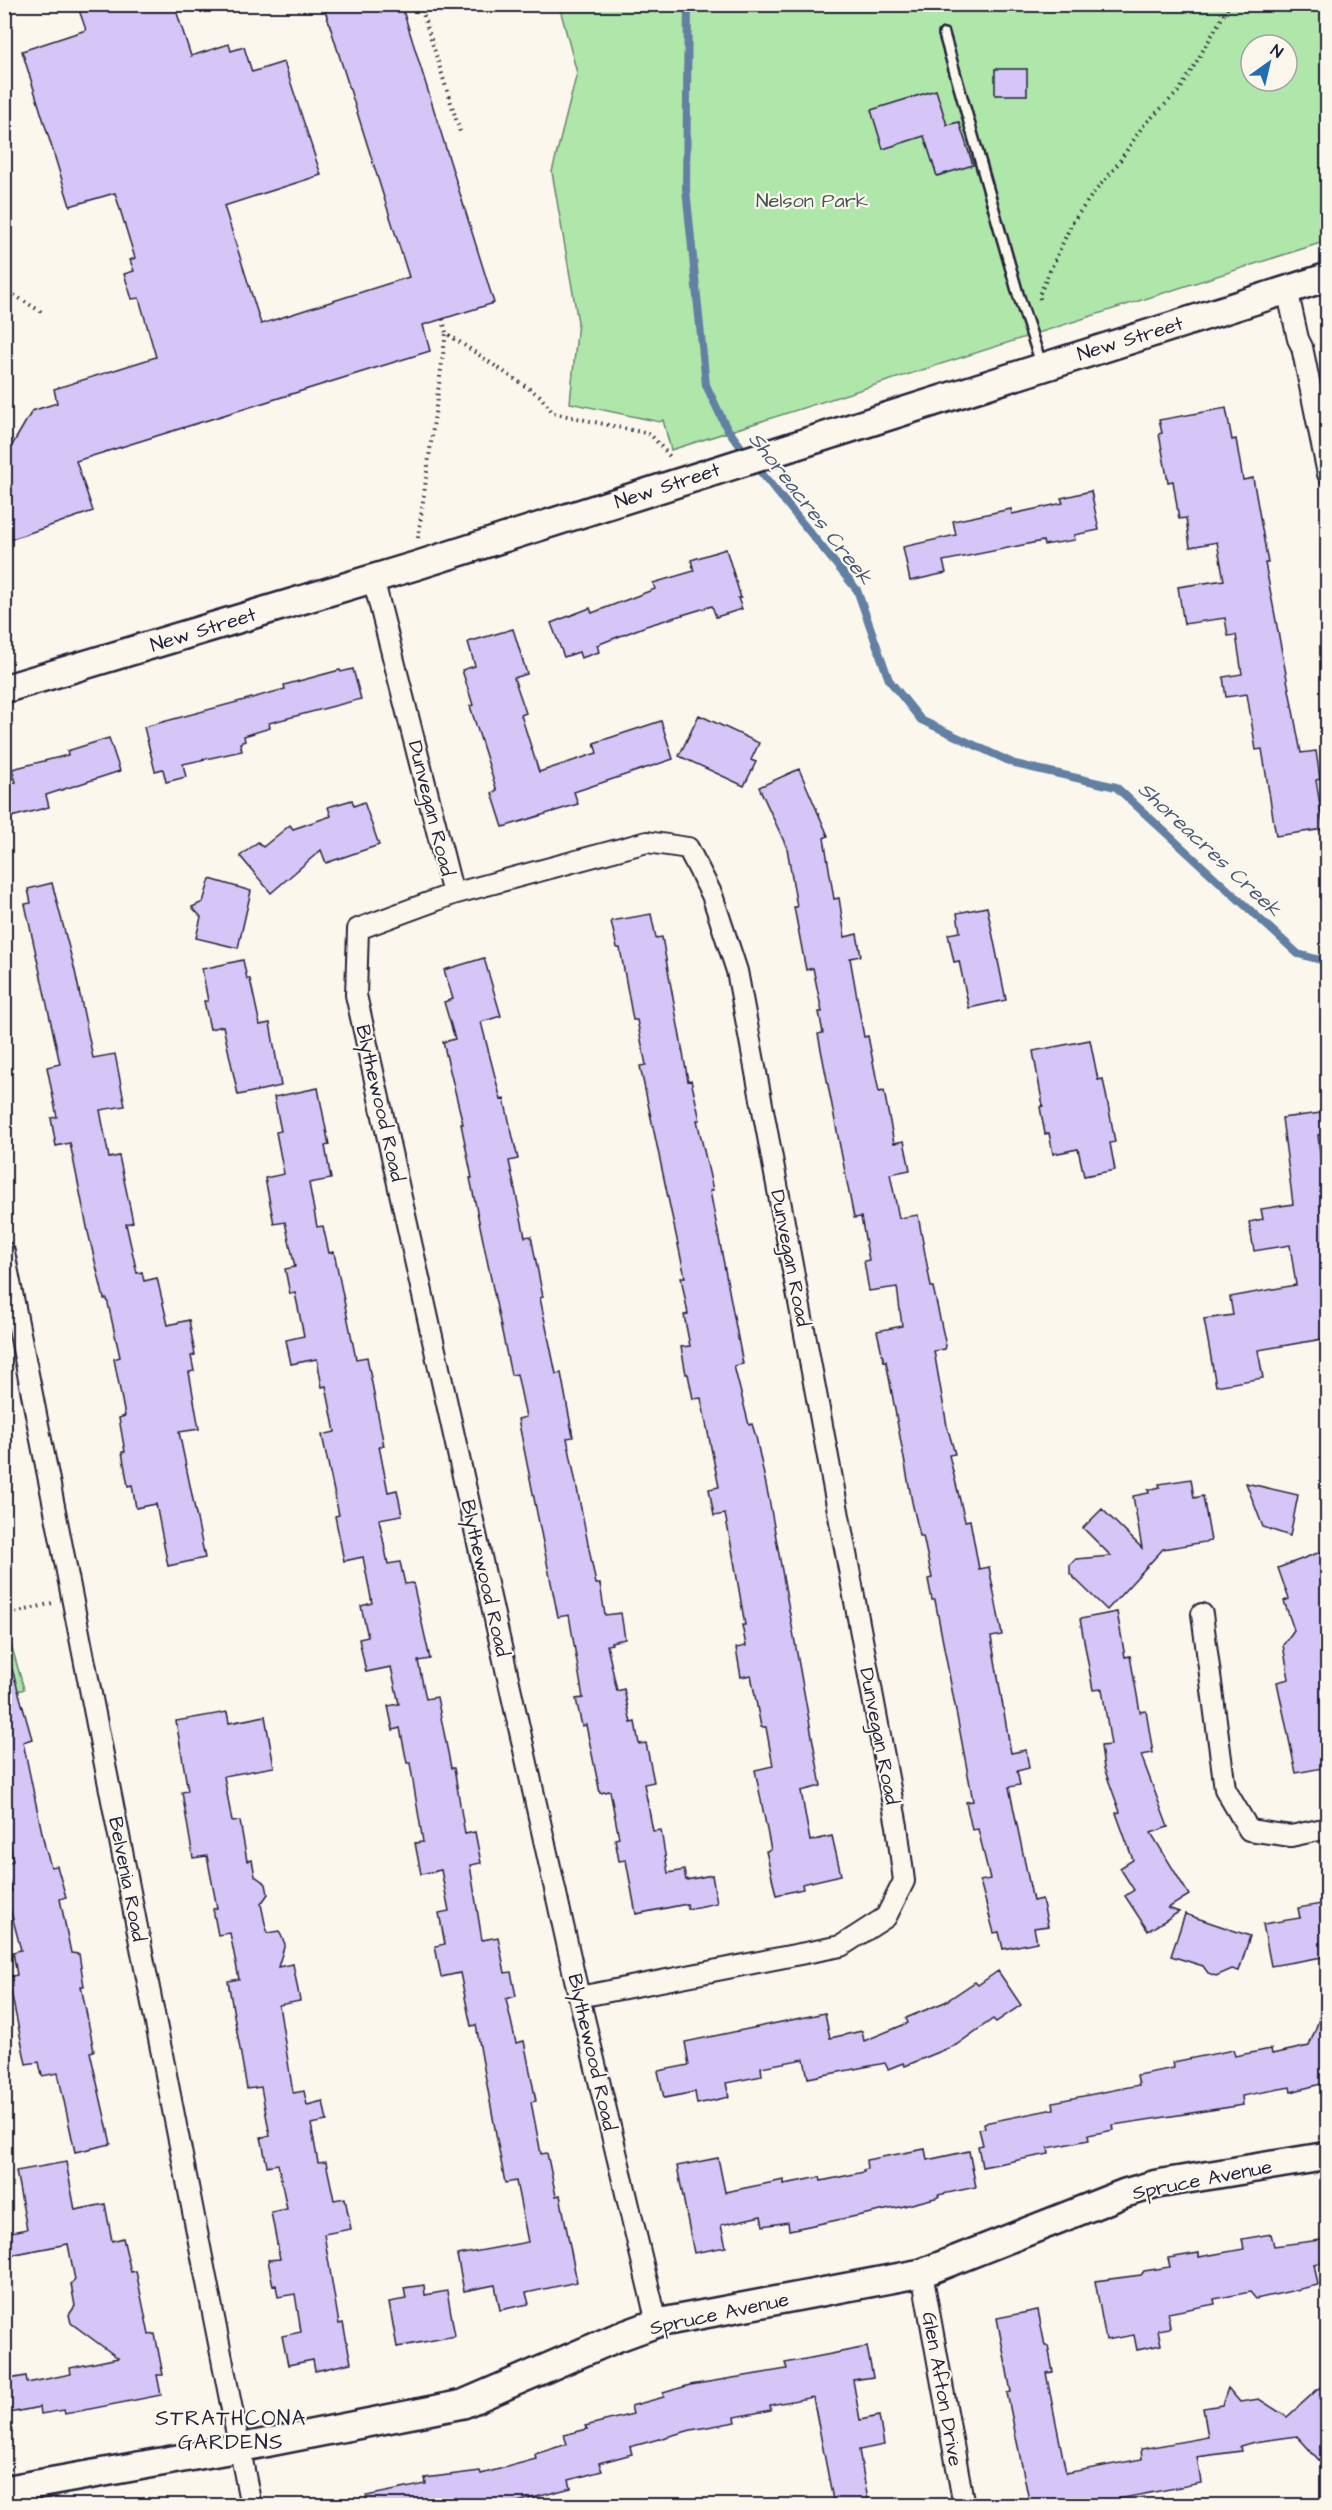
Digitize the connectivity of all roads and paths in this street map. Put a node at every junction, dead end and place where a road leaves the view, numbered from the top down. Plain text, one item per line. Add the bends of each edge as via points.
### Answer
1 (420, 4) edge
2 (1230, 4) edge
3 (944, 34) dead end
4 (461, 135) dead end
5 (1328, 277) edge
6 (4, 289) edge
7 (1287, 289) junction
8 (1041, 303) dead end
9 (45, 314) dead end
10 (443, 319) dead end
11 (446, 333) junction
12 (1042, 366) junction
13 (1328, 474) edge
14 (689, 478) junction
15 (415, 566) junction
16 (373, 578) junction
17 (4, 689) edge
18 (453, 894) junction
19 (4, 1252) edge
20 (73, 1597) junction
21 (1202, 1614) dead end
22 (4, 1616) edge
23 (1328, 1828) edge
24 (579, 1996) junction
25 (1328, 2156) edge
26 (922, 2273) junction
27 (657, 2323) junction
28 (239, 2448) junction
29 (4, 2490) edge
30 (251, 2505) edge
31 (964, 2505) edge

1 - 4 path
2 - 8 path via 1180,90 1143,126 1072,223 1039,294
3 - 12 lane
5 - 7 main road, New Street
6 - 9 path
7 - 12 main road, New Street
7 - 13 street
10 - 11 path
11 - 14 path via 540,396 553,413 650,435
11 - 15 path
12 - 14 main road, New Street
14 - 15 main road, New Street
15 - 16 main road, New Street
16 - 17 main road, New Street
16 - 18 street, Dunvegan Road
18 - 24 street, Blythewood Road via 358,929 356,994
18 - 24 street, Dunvegan Road via 647,842 688,848 712,895 737,971 897,1826 904,1881 886,1917 841,1946
19 - 20 street, Belvenia Road
20 - 22 path
20 - 28 street, Belvenia Road
21 - 23 street via 1225,1789 1248,1830 1292,1836
24 - 27 street, Blythewood Road
25 - 26 main road, Spruce Avenue via 1157,2184 1125,2193
26 - 27 main road, Spruce Avenue
26 - 31 street, Glen Afton Drive
27 - 28 main road, Spruce Avenue via 615,2337 463,2404
28 - 29 main road, Spruce Avenue
28 - 30 street, Belvenia Road

